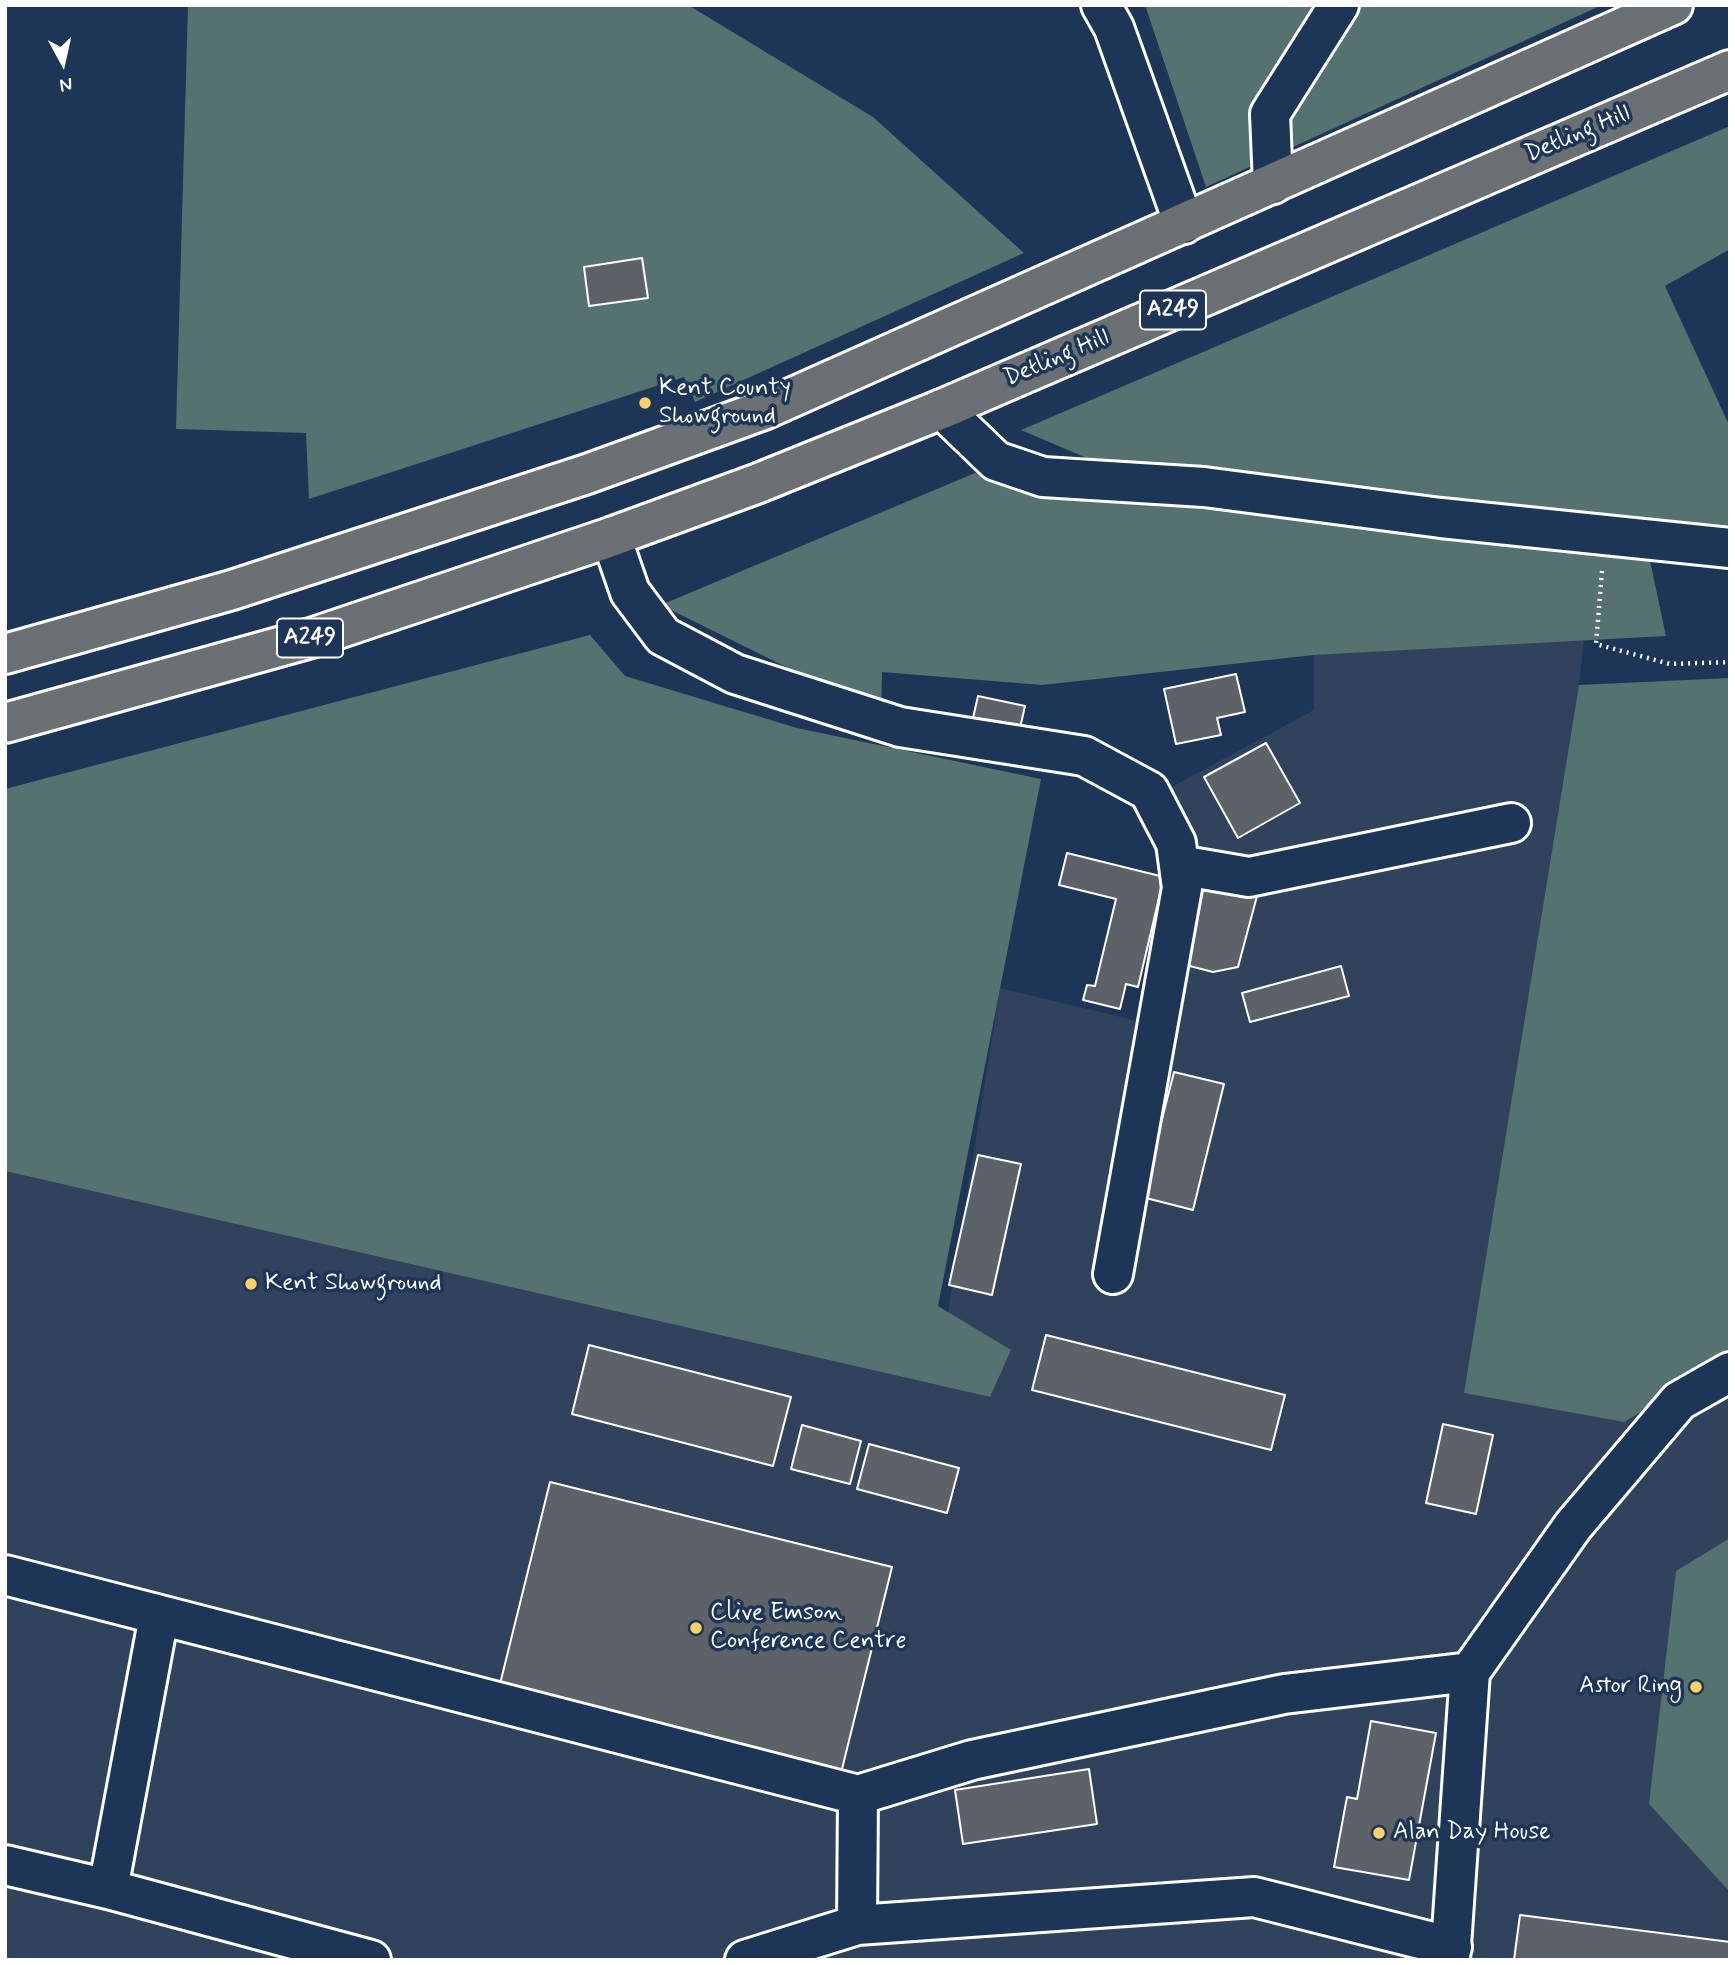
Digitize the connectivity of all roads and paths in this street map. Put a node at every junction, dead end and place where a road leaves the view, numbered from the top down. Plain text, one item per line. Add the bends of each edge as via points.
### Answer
1 (1101, 5) edge
2 (1339, 5) edge
3 (1673, 5) edge
4 (1730, 69) edge
5 (1273, 184) junction
6 (1184, 224) junction
7 (942, 409) junction
8 (1606, 536) junction
9 (611, 537) junction
10 (1730, 548) edge
11 (5, 654) edge
12 (1730, 662) edge
13 (5, 723) edge
14 (1511, 823) dead end
15 (1179, 865) junction
16 (1113, 1275) dead end
17 (1730, 1372) edge
18 (5, 1575) edge
19 (159, 1616) junction
20 (1470, 1672) junction
21 (858, 1795) junction
22 (5, 1865) edge
23 (108, 1889) junction
24 (857, 1925) junction
25 (1451, 1954) edge
26 (371, 1960) edge
27 (745, 1960) edge

1 - 6 lane via 1114,28
2 - 5 lane via 1270,114
3 - 5 highway
4 - 7 highway, Detling Hill / A249
5 - 6 highway
6 - 11 highway via 766,409 587,474 232,590
7 - 8 lane via 996,461 1042,478 1204,487
7 - 9 highway, Detling Hill / A249
8 - 10 lane
8 - 12 path via 1596,643 1670,664
9 - 13 highway, A249 via 311,638
9 - 15 lane via 630,592 663,636 735,674 900,726 1084,756 1149,791 1176,842
14 - 15 lane via 1249,877
15 - 16 lane via 1181,888
17 - 20 lane via 1679,1401 1573,1526
18 - 19 lane
19 - 21 lane
19 - 23 lane
20 - 21 lane via 1284,1694 972,1760
20 - 25 lane
21 - 24 lane
22 - 23 lane
23 - 26 lane
24 - 25 lane via 1254,1897
24 - 27 lane

